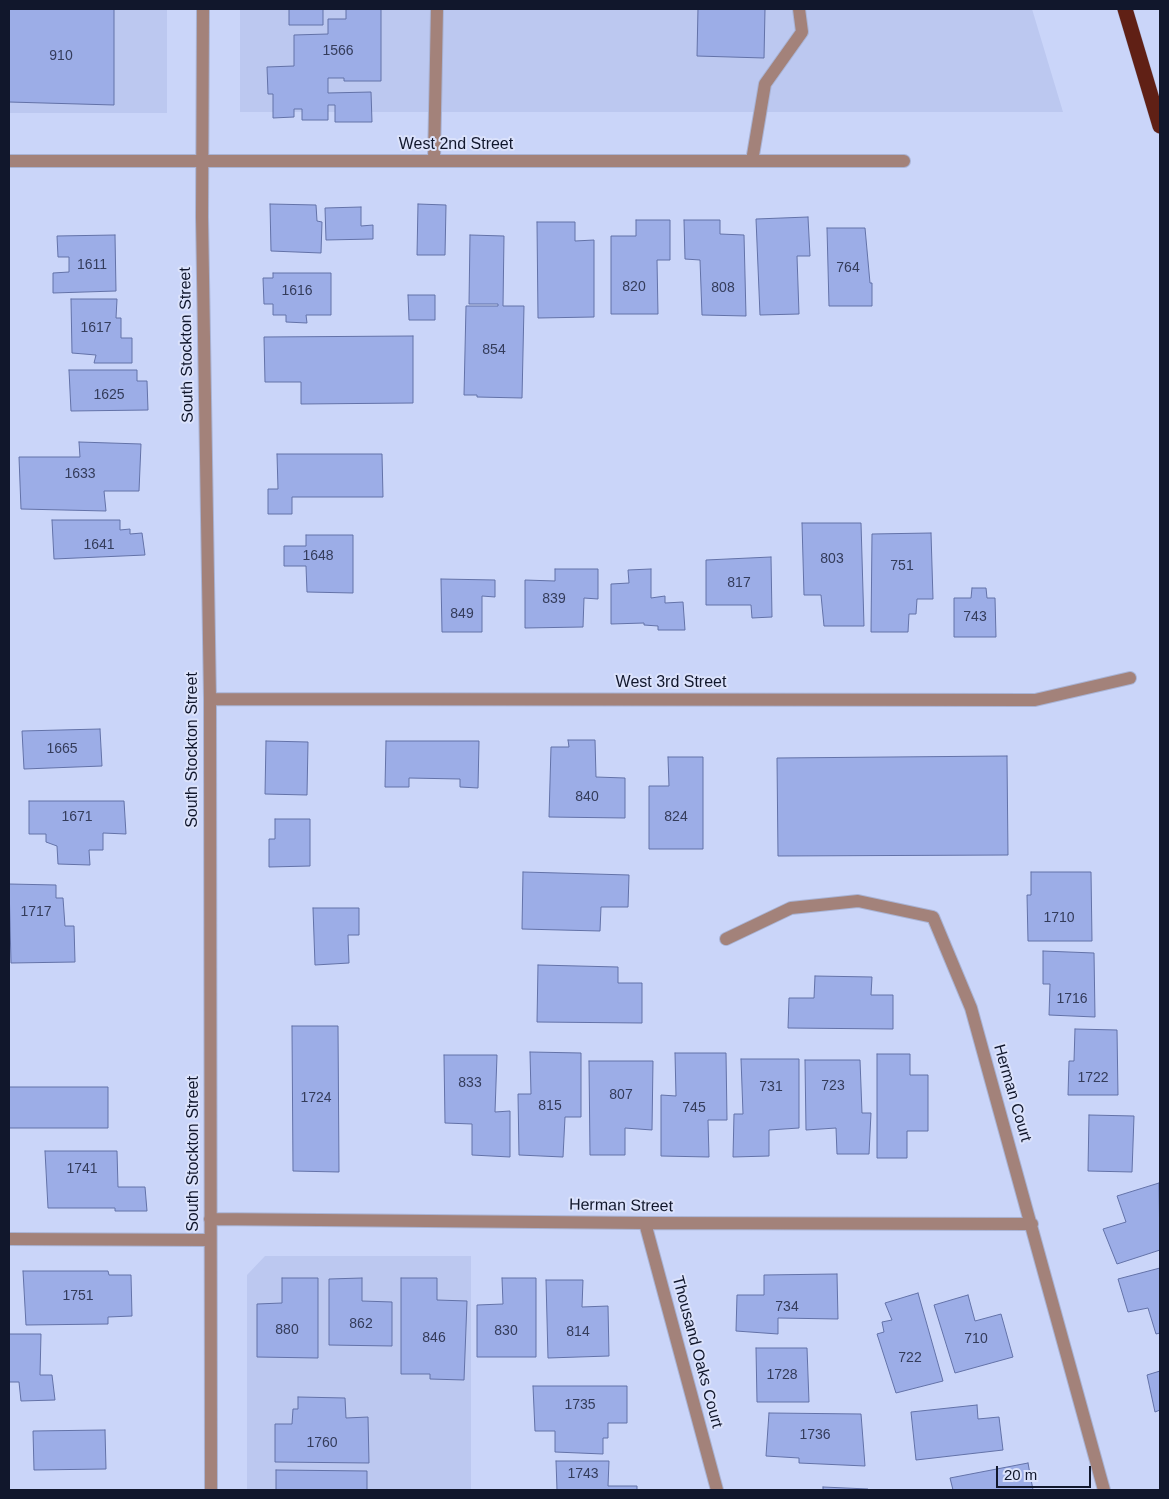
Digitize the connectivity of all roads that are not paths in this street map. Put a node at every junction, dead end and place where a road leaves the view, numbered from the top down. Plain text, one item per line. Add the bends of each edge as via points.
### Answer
1 (203, 9) edge
2 (437, 9) edge
3 (799, 9) edge
4 (1125, 9) edge
5 (1160, 126) edge
6 (9, 161) edge
7 (203, 161) junction
8 (434, 161) junction
9 (752, 161) junction
10 (904, 161) dead end
11 (1130, 678) dead end
12 (210, 699) junction
13 (726, 939) dead end
14 (210, 1219) junction
15 (645, 1223) junction
16 (1032, 1224) junction
17 (9, 1239) edge
18 (210, 1240) junction
19 (211, 1490) edge
20 (717, 1490) edge
21 (1104, 1490) edge

1 - 7 street, South Stockton Street
2 - 8 street
3 - 9 street via 802,32 765,84
4 - 5 highway
6 - 7 street, West 2nd Street
7 - 8 street, West 2nd Street
7 - 12 street, South Stockton Street
8 - 9 street, West 2nd Street
9 - 10 street, West 2nd Street
11 - 12 street, West 3rd Street via 1035,700
12 - 14 street, South Stockton Street
13 - 16 street, Herman Court via 791,908 858,902 933,917 971,1008
14 - 15 street, Herman Street
14 - 18 street, South Stockton Street
15 - 16 street, Herman Street
15 - 20 street, Thousand Oaks Court
16 - 21 street, Herman Court
17 - 18 street
18 - 19 street, South Stockton Street

